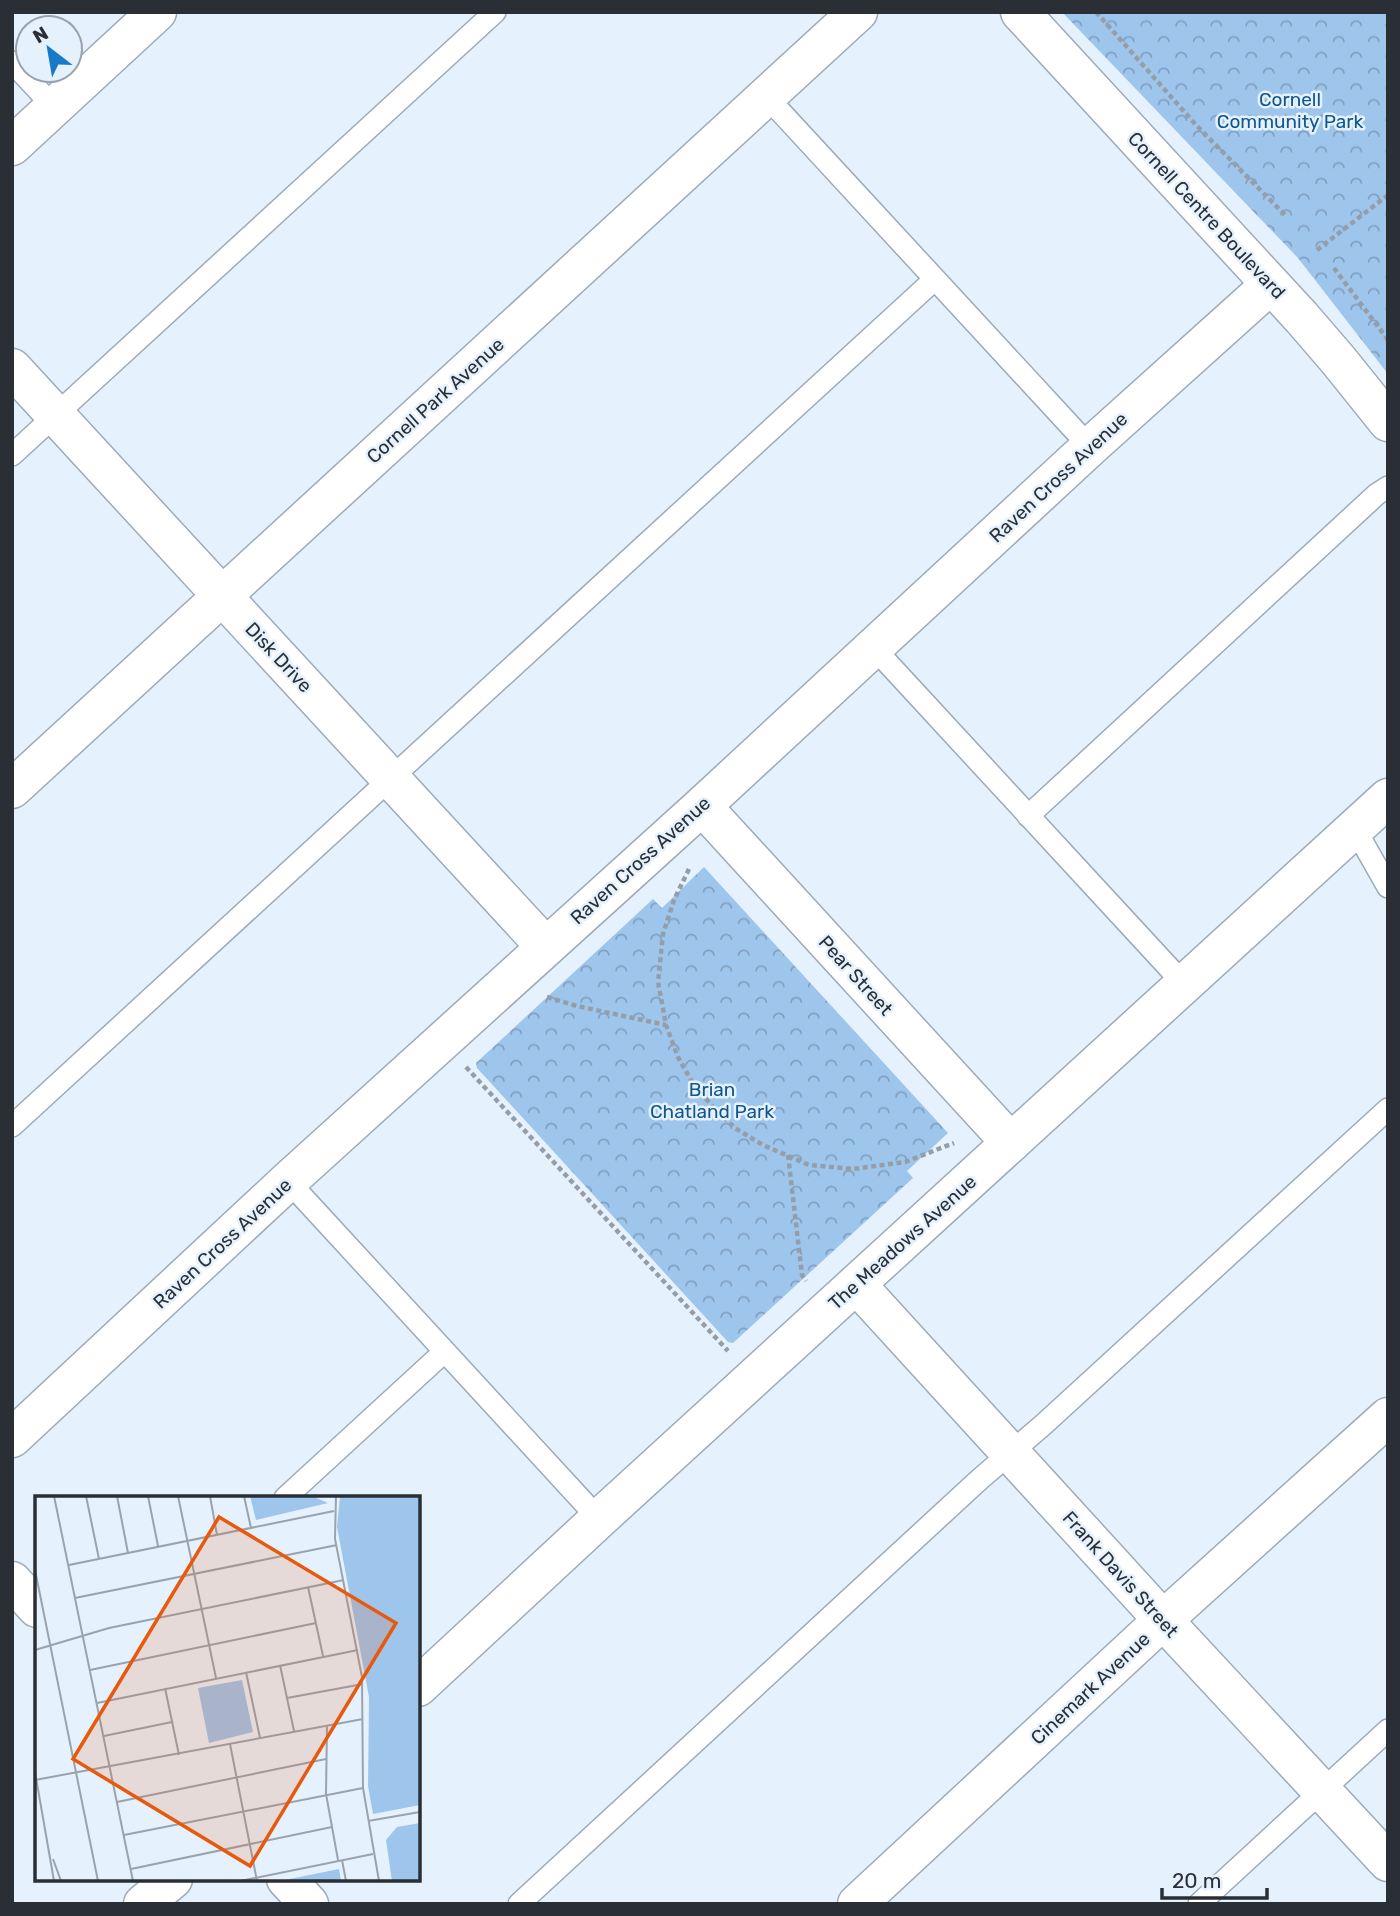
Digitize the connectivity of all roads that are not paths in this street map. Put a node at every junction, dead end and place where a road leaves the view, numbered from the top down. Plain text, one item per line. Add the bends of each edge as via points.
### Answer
1 (157, 12) edge
2 (495, 12) edge
3 (858, 12) edge
4 (1020, 12) edge
5 (12, 62) edge
6 (766, 96) junction
7 (54, 107) junction
8 (12, 146) edge
9 (933, 280) junction
10 (1270, 285) junction
11 (12, 368) edge
12 (55, 416) junction
13 (1388, 422) edge
14 (1090, 447) junction
15 (12, 455) edge
16 (1388, 487) edge
17 (222, 596) junction
18 (873, 647) junction
19 (391, 778) junction
20 (12, 789) edge
21 (1388, 798) edge
22 (702, 806) junction
23 (1028, 816) junction
24 (1355, 829) junction
25 (1388, 887) edge
26 (545, 946) junction
27 (1184, 984) junction
28 (1388, 1109) edge
29 (12, 1126) edge
30 (1011, 1143) junction
31 (288, 1181) junction
32 (856, 1283) junction
33 (444, 1352) junction
34 (1388, 1417) edge
35 (12, 1438) edge
36 (1012, 1452) junction
37 (287, 1496) edge
38 (599, 1519) junction
39 (12, 1581) edge
40 (35, 1606) edge
41 (1163, 1620) junction
42 (420, 1685) edge
43 (1388, 1730) edge
44 (1322, 1790) junction
45 (1388, 1862) edge
46 (171, 1881) edge
47 (288, 1881) edge
48 (143, 1904) edge
49 (309, 1904) edge
50 (519, 1904) edge
51 (857, 1904) edge
52 (1199, 1904) edge

1 - 7 street
2 - 12 lane
3 - 6 street, Cornell Park Avenue
4 - 10 street, Cornell Centre Boulevard
5 - 7 lane
6 - 9 lane
6 - 17 street, Cornell Park Avenue
7 - 8 street
9 - 14 lane
9 - 19 lane
10 - 13 street, Cornell Centre Boulevard
10 - 14 street, Raven Cross Avenue
11 - 12 street, Disk Drive
12 - 15 lane
12 - 17 street, Disk Drive
14 - 18 street, Raven Cross Avenue
16 - 23 lane
17 - 19 street, Disk Drive
17 - 20 street, Cornell Park Avenue
18 - 22 street, Raven Cross Avenue
18 - 23 lane
19 - 26 street, Disk Drive
19 - 29 lane
21 - 24 street, The Meadows Avenue
22 - 26 street, Raven Cross Avenue
22 - 30 street, Pear Street
23 - 27 lane
24 - 25 lane
24 - 27 street, The Meadows Avenue
26 - 31 street, Raven Cross Avenue
27 - 30 street, The Meadows Avenue
28 - 36 lane
30 - 32 street, The Meadows Avenue
31 - 33 lane
31 - 35 street, Raven Cross Avenue
32 - 36 street, Frank Davis Street
32 - 38 street, The Meadows Avenue
33 - 37 lane
33 - 38 lane
34 - 41 street, Cinemark Avenue
36 - 41 street, Frank Davis Street
36 - 50 lane
38 - 42 street, The Meadows Avenue
39 - 40 street
41 - 44 street, Frank Davis Street
41 - 51 street, Cinemark Avenue
43 - 44 lane
44 - 45 street, Frank Davis Street
44 - 52 lane
46 - 48 street
47 - 49 street

